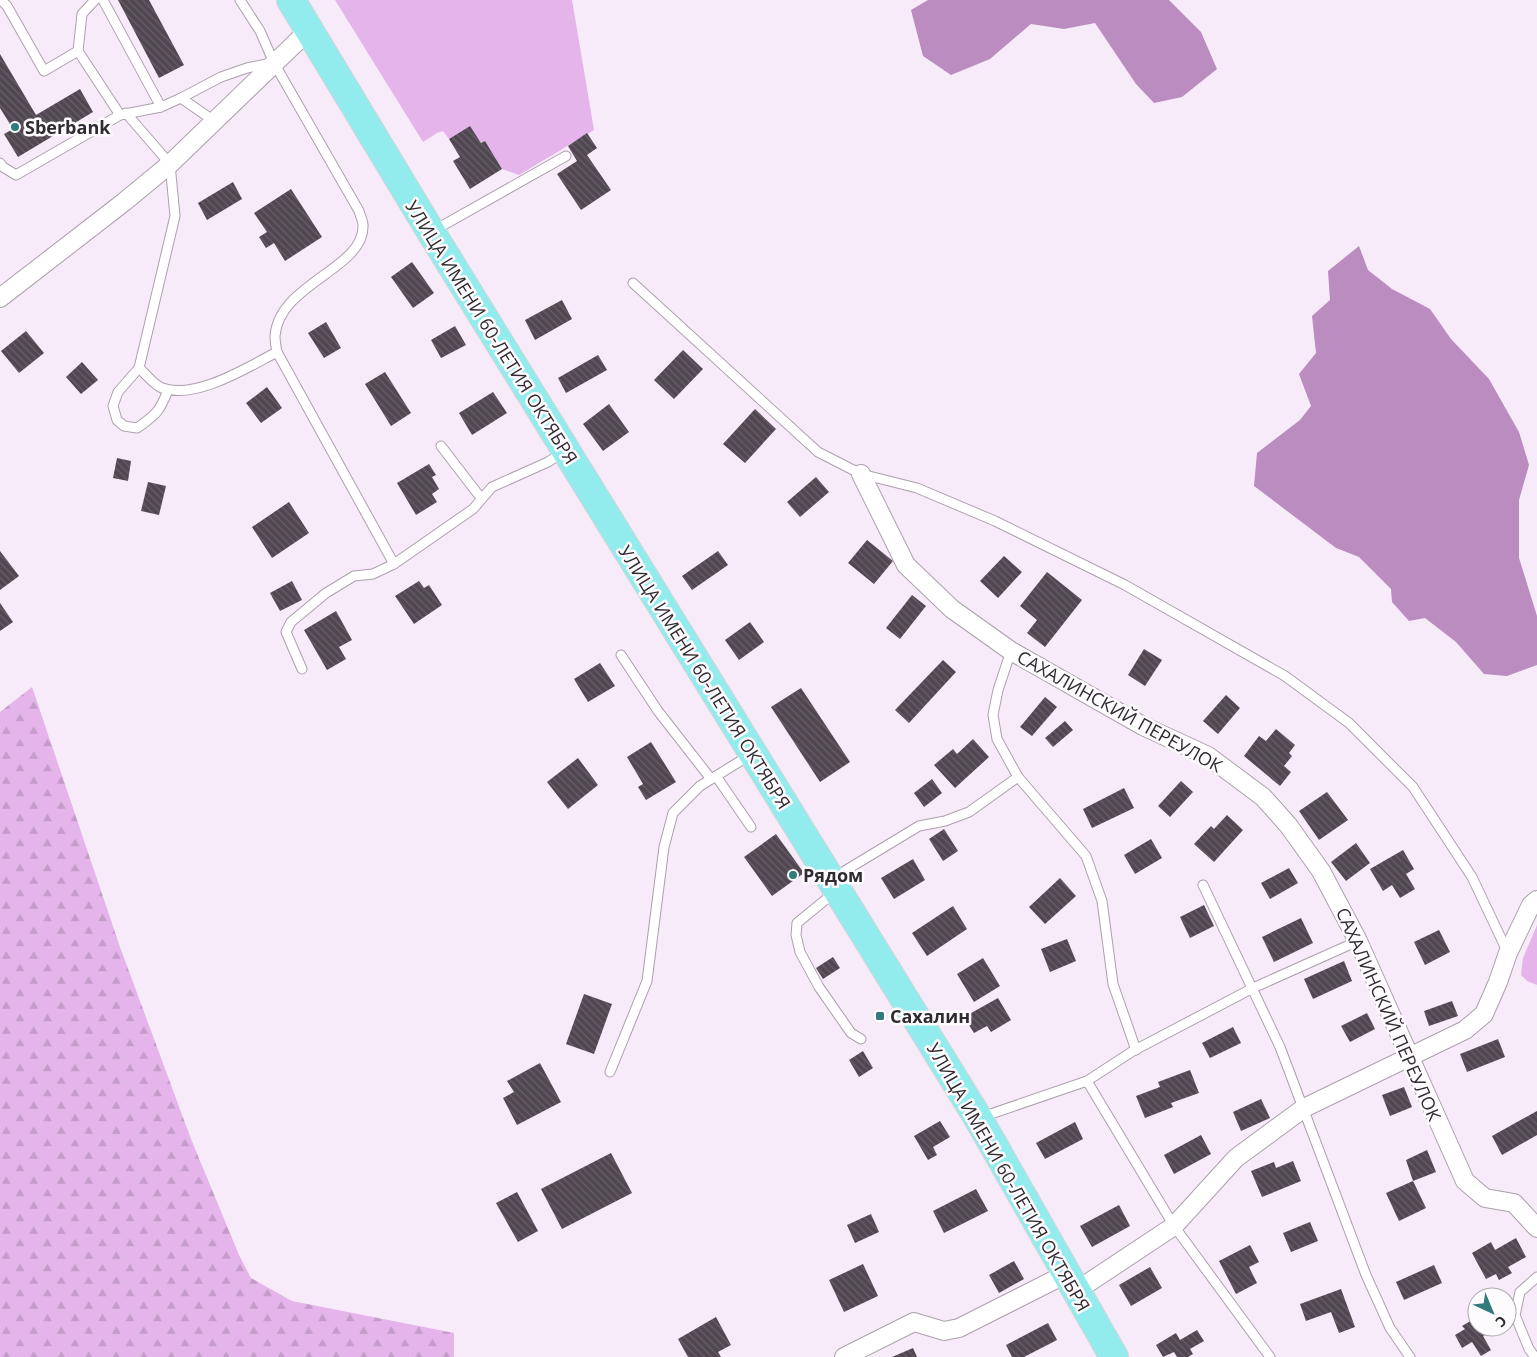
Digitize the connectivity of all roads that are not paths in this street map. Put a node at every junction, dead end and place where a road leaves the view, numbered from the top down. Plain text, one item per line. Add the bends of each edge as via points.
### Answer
1 (0, 0) edge
2 (95, 0) edge
3 (103, 0) edge
4 (240, 0) edge
5 (291, 0) edge
6 (309, 30) junction
7 (78, 51) junction
8 (274, 63) junction
9 (182, 98) junction
10 (161, 108) junction
11 (123, 114) junction
12 (214, 121) junction
13 (566, 156) dead end
14 (0, 163) edge
15 (170, 164) junction
16 (431, 232) junction
17 (633, 283) dead end
18 (0, 298) edge
19 (277, 352) junction
20 (139, 368) junction
21 (168, 390) junction
22 (440, 446) dead end
23 (565, 450) junction
24 (861, 474) junction
25 (481, 498) junction
26 (394, 564) junction
27 (1011, 651) junction
28 (621, 655) dead end
29 (302, 669) dead end
30 (752, 753) junction
31 (1018, 777) junction
32 (713, 778) junction
33 (751, 827) dead end
34 (1203, 884) dead end
35 (834, 885) junction
36 (1537, 900) edge
37 (1358, 941) junction
38 (1508, 953) junction
39 (1253, 988) junction
40 (861, 1039) dead end
41 (1136, 1050) junction
42 (1408, 1056) junction
43 (610, 1072) dead end
44 (1087, 1081) junction
45 (1304, 1108) junction
46 (978, 1118) junction
47 (1174, 1226) junction
48 (1537, 1228) edge
49 (1537, 1277) edge
50 (1071, 1282) junction
51 (844, 1357) edge
52 (1114, 1357) edge
53 (1270, 1357) edge
54 (1410, 1357) edge
55 (1535, 1357) edge

1 - 7 lane via 8,6 44,71
2 - 7 lane via 82,14
3 - 10 lane
4 - 8 lane via 260,31
5 - 6 main road, УЛИЦА ИМЕНИ 60-ЛЕТИЯ ОКТЯБРЯ
6 - 8 street
6 - 16 main road, УЛИЦА ИМЕНИ 60-ЛЕТИЯ ОКТЯБРЯ
7 - 11 lane
8 - 9 lane via 221,77
8 - 12 street
8 - 19 lane via 359,211 363,224 359,242 352,253 292,299 281,315 275,336
9 - 10 lane
9 - 12 lane
10 - 11 lane
11 - 14 lane via 16,175
11 - 15 lane
12 - 15 street
13 - 16 lane
15 - 18 street
15 - 20 lane via 175,216
16 - 23 main road, УЛИЦА ИМЕНИ 60-ЛЕТИЯ ОКТЯБРЯ
17 - 24 lane via 818,452
19 - 21 lane via 227,379
19 - 26 lane
20 - 21 lane
20 - 21 lane via 118,392 113,406 117,420 124,426 138,428 151,418 161,408
22 - 25 lane
23 - 25 lane via 548,462 492,487
23 - 30 main road, УЛИЦА ИМЕНИ 60-ЛЕТИЯ ОКТЯБРЯ
24 - 27 street, САХАЛИНСКИЙ ПЕРЕУЛОК via 906,565 952,609
24 - 38 lane via 917,488 995,521 1125,585 1285,676 1349,723 1413,787 1472,877
25 - 26 lane via 473,509
26 - 29 lane via 373,574 354,576 326,593 291,622 286,632
27 - 31 lane via 993,715 996,738
27 - 37 street, САХАЛИНСКИЙ ПЕРЕУЛОК via 1143,726 1208,756 1263,797 1322,871
28 - 32 lane via 658,711
30 - 32 lane
30 - 35 main road, УЛИЦА ИМЕНИ 60-ЛЕТИЯ ОКТЯБРЯ
31 - 35 lane via 969,812 919,826
31 - 41 lane via 1086,856 1102,902 1113,984
32 - 33 lane
32 - 43 lane via 691,793 674,813 664,847 647,981
34 - 39 lane
35 - 40 lane via 797,923 796,936 800,952 819,987 851,1033
35 - 46 main road, УЛИЦА ИМЕНИ 60-ЛЕТИЯ ОКТЯБРЯ
36 - 38 street via 1531,905
37 - 39 lane
37 - 42 street, САХАЛИНСКИЙ ПЕРЕУЛОК
38 - 42 street via 1484,1014 1464,1030
39 - 41 lane
39 - 45 lane
41 - 44 lane
42 - 45 street
42 - 48 street, САХАЛИНСКИЙ ПЕРЕУЛОК via 1464,1181 1485,1198 1514,1203
44 - 46 lane
44 - 47 lane
45 - 47 street via 1236,1158
45 - 54 lane via 1366,1275 1390,1328
46 - 50 main road, УЛИЦА ИМЕНИ 60-ЛЕТИЯ ОКТЯБРЯ
47 - 50 street
47 - 53 lane
49 - 55 lane via 1520,1292 1515,1315
50 - 51 street via 959,1328 944,1331 914,1322
50 - 52 main road, УЛИЦА ИМЕНИ 60-ЛЕТИЯ ОКТЯБРЯ

